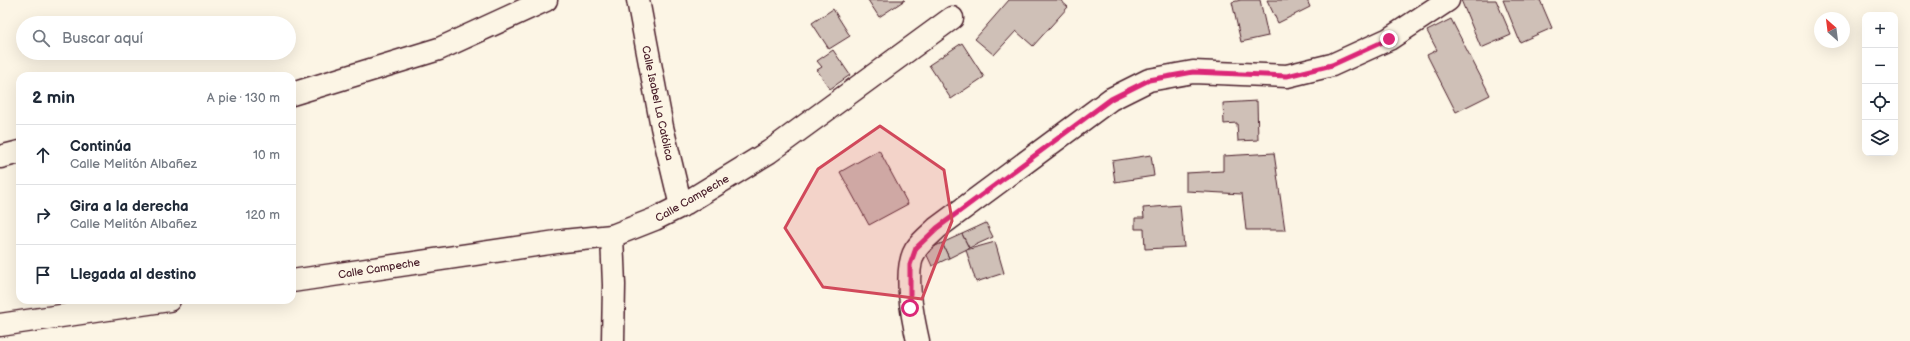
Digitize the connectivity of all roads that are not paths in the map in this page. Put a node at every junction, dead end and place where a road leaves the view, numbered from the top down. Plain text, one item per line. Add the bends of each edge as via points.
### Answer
1 (546, 0) edge
2 (638, 0) edge
3 (1448, 0) edge
4 (952, 18) dead end
5 (296, 93) edge
6 (16, 153) edge
7 (0, 157) edge
8 (681, 206) junction
9 (612, 236) junction
10 (296, 280) edge
11 (141, 304) edge
12 (0, 324) edge
13 (613, 341) edge
14 (918, 341) edge

1 - 5 street via 439,49
2 - 8 street, Calle Isabel La Católica via 662,127
3 - 14 street via 1389,39 1332,65 1287,76 1193,72 1149,80 1111,99 937,228 916,248 910,265 910,308
4 - 8 street, Calle Campeche via 769,152
6 - 7 street
8 - 9 street, Calle Campeche
9 - 10 street, Calle Campeche
9 - 13 street
11 - 12 street

